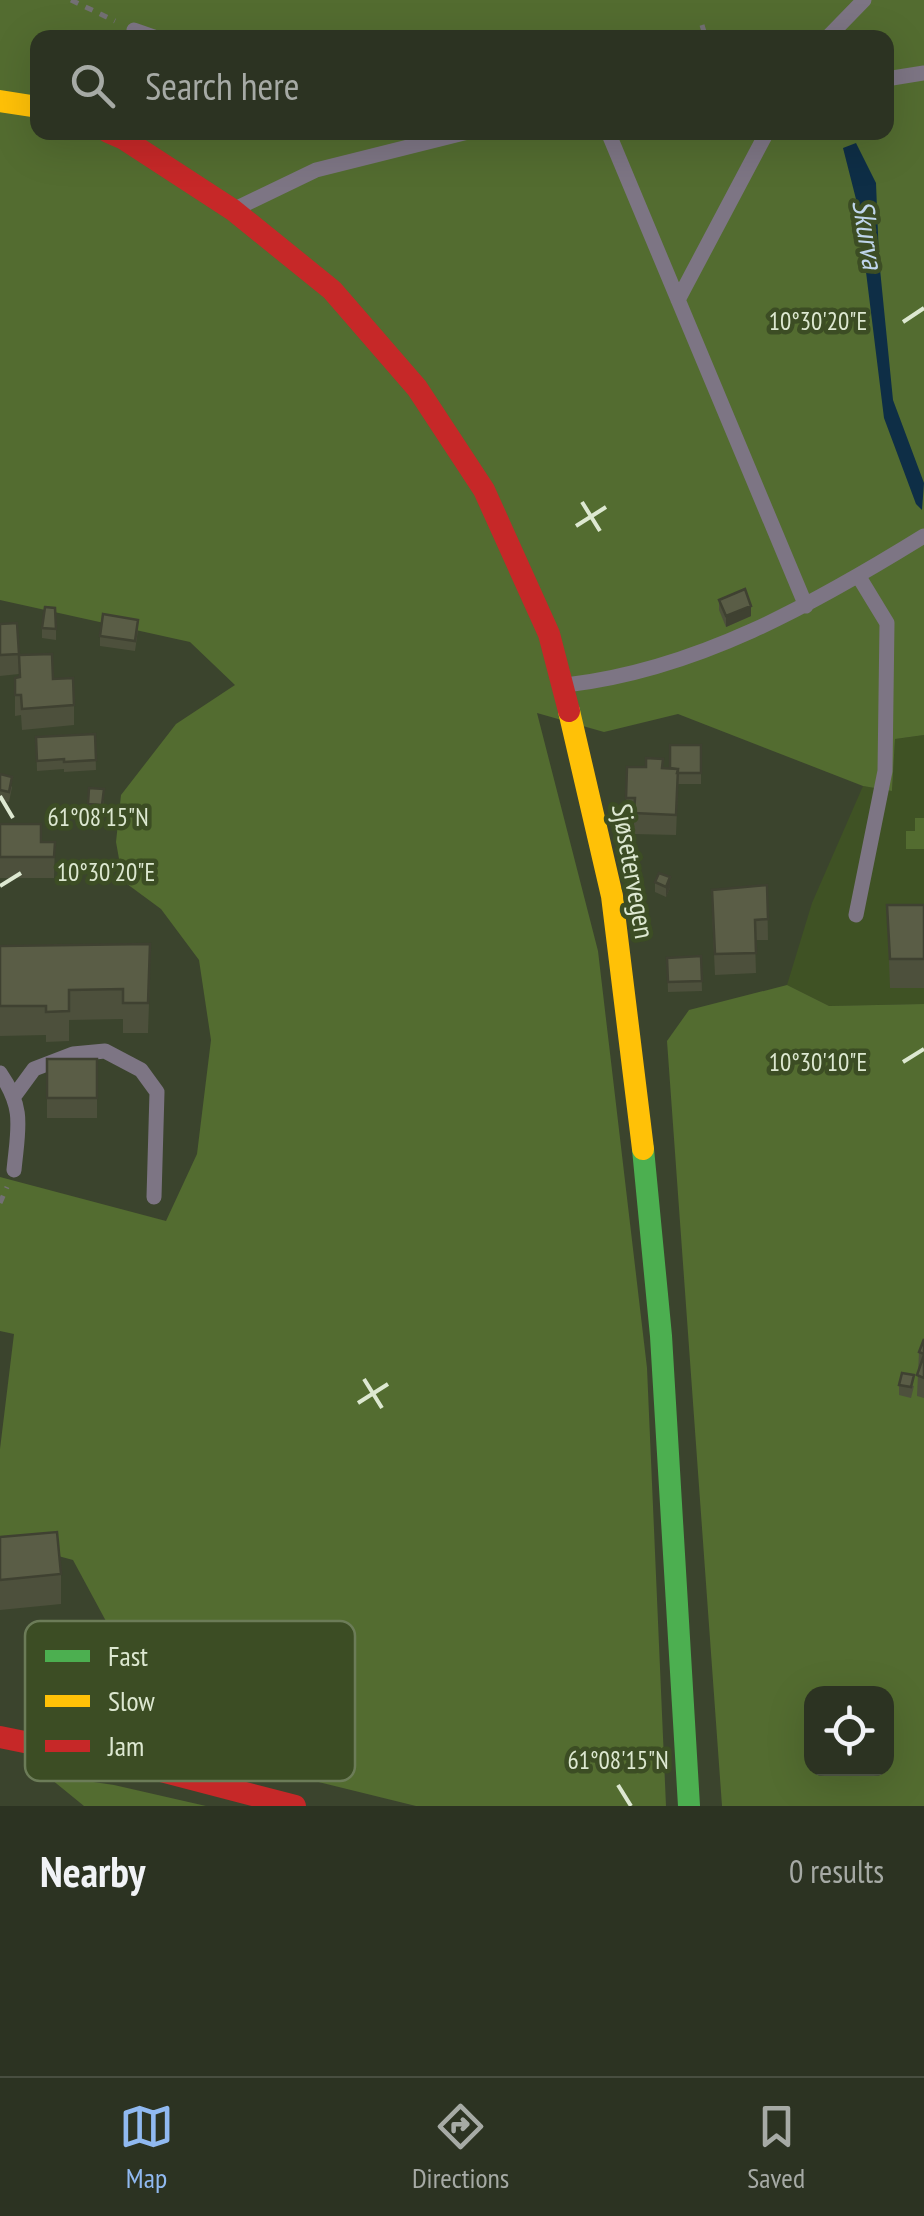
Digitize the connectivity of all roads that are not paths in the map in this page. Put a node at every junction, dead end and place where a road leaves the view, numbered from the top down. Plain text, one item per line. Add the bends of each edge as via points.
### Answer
1 (864, 0) edge
2 (835, 30) edge
3 (924, 73) edge
4 (894, 78) edge
5 (0, 101) edge
6 (30, 106) edge
7 (126, 140) edge
8 (436, 140) edge
9 (611, 140) edge
10 (763, 140) edge
11 (234, 210) junction
12 (678, 300) junction
13 (924, 536) edge
14 (859, 577) junction
15 (806, 606) junction
16 (562, 685) junction
17 (856, 915) dead end
18 (0, 1073) edge
19 (15, 1095) junction
20 (14, 1170) dead end
21 (154, 1197) dead end
22 (0, 1737) edge
23 (25, 1742) edge
24 (199, 1781) edge
25 (295, 1806) edge
26 (690, 1806) edge

1 - 2 lane
3 - 4 lane
5 - 6 street
7 - 11 street, Sjøsetervegen
8 - 11 lane via 316,170
9 - 12 lane
10 - 12 lane
11 - 16 street, Sjøsetervegen via 332,290 418,388 484,490 549,634
12 - 15 lane
13 - 14 lane
14 - 15 lane
14 - 17 lane via 887,623 885,771
15 - 16 lane via 730,642 626,674
16 - 26 street, Sjøsetervegen via 612,896 640,1118 662,1336
18 - 19 lane
19 - 20 lane
19 - 21 lane via 34,1069 72,1054 105,1051 141,1070 157,1092
22 - 23 street
24 - 25 street

